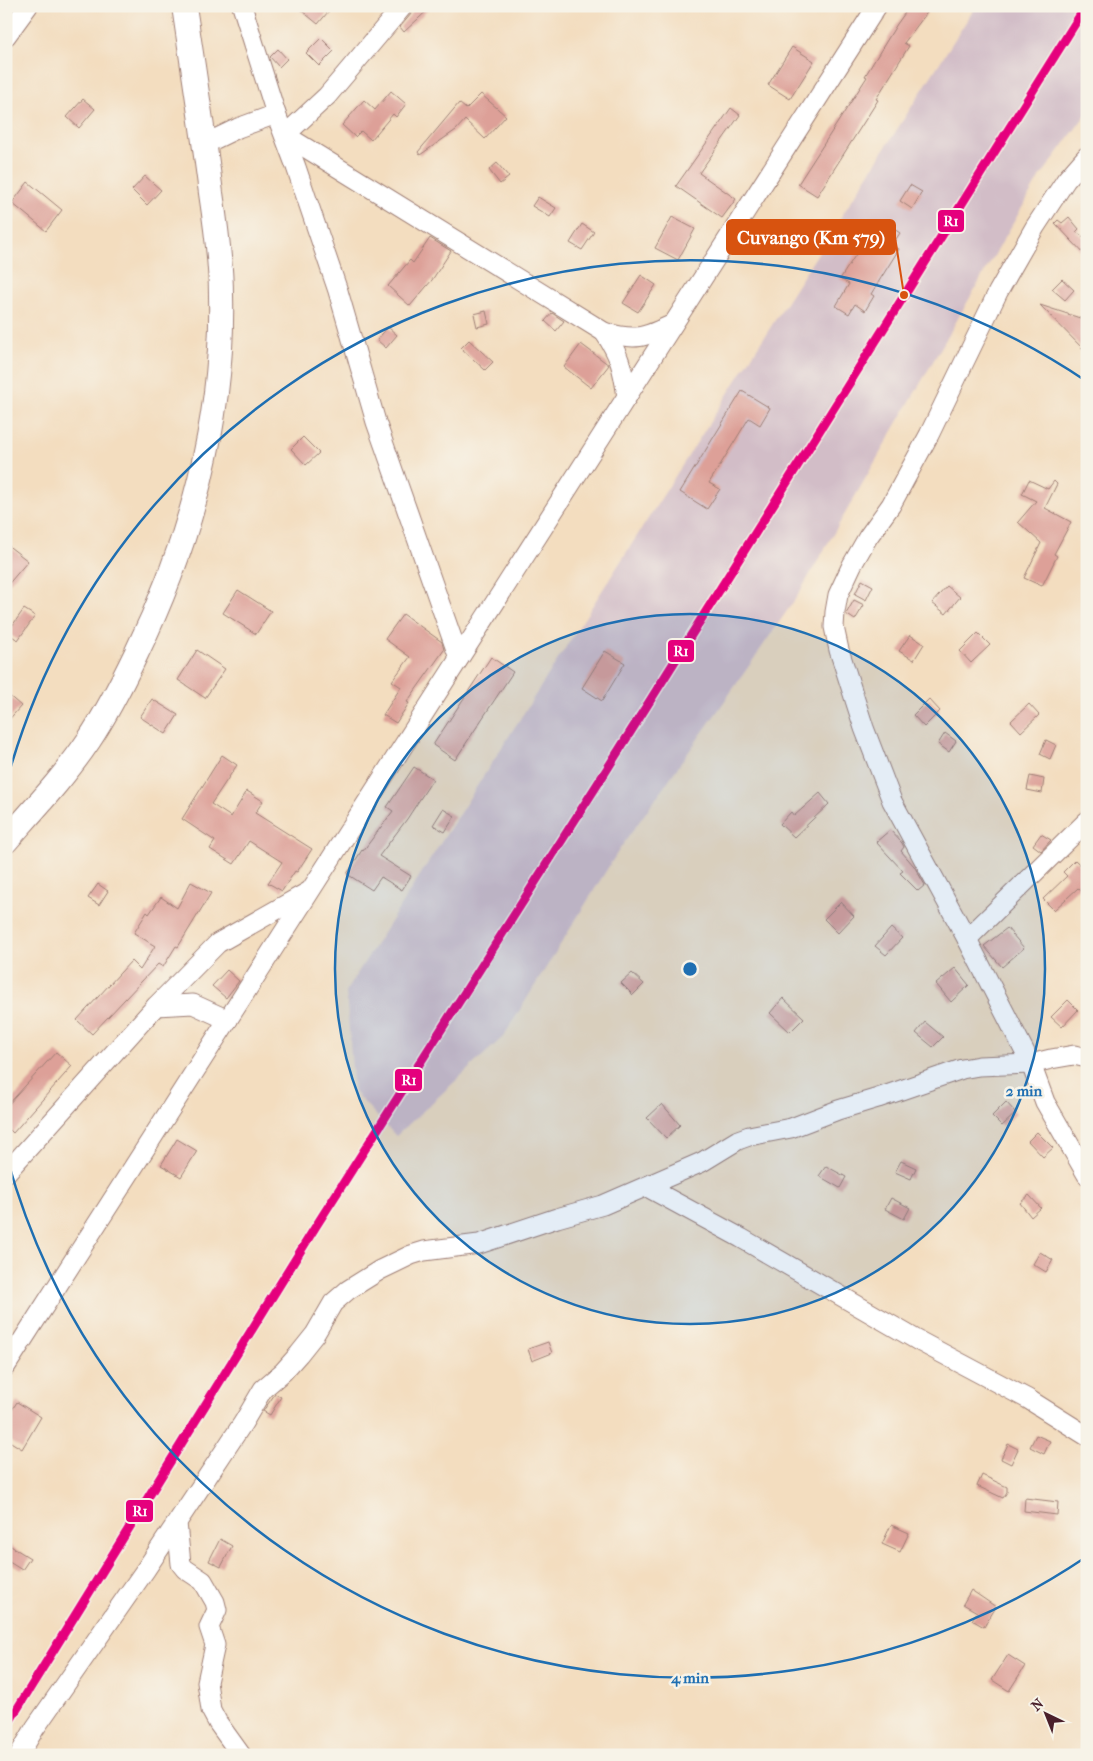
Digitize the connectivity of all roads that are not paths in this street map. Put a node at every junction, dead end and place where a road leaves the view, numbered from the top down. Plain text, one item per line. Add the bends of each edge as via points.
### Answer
1 (28, 6) edge
2 (184, 6) edge
3 (242, 6) edge
4 (403, 6) edge
5 (877, 6) edge
6 (6, 36) edge
7 (276, 114) junction
8 (285, 134) junction
9 (205, 144) junction
10 (1087, 156) edge
11 (673, 324) junction
12 (604, 332) junction
13 (626, 397) junction
14 (459, 658) junction
15 (1087, 821) edge
16 (6, 841) edge
17 (311, 890) junction
18 (967, 939) junction
19 (156, 1006) junction
20 (228, 1020) junction
21 (1087, 1058) edge
22 (1031, 1064) junction
23 (6, 1174) edge
24 (1087, 1175) edge
25 (647, 1187) junction
26 (6, 1335) edge
27 (25, 1337) junction
28 (6, 1366) edge
29 (1087, 1436) edge
30 (177, 1523) junction
31 (19, 1755) edge
32 (241, 1755) edge

1 - 6 street
2 - 9 main road
3 - 7 street
4 - 8 street via 327,96
5 - 11 street
7 - 8 street
7 - 9 street
8 - 12 street
8 - 14 street via 338,292 376,422
9 - 16 main road via 221,295 215,405 197,489 174,566 121,686 89,740
10 - 18 street via 1066,180 1035,227 998,292 929,435 891,505 852,565 838,595 835,612 834,627 839,650 892,801
11 - 12 street via 649,336 623,337
11 - 13 street
12 - 13 street via 616,350 624,374
13 - 14 street
14 - 17 street
15 - 18 street
17 - 19 street via 218,943
17 - 20 street
18 - 22 street
19 - 20 street via 194,1004
19 - 23 street
20 - 27 street
21 - 22 street via 1074,1056
22 - 24 street via 1045,1102
22 - 25 street via 962,1069 792,1128 749,1136
25 - 29 street via 917,1340 1028,1398
25 - 30 street via 604,1205 479,1244 411,1255 348,1290 333,1303 299,1354 262,1389
26 - 27 street
27 - 28 street
30 - 31 street
30 - 32 street via 181,1564 202,1581 213,1596 216,1607 209,1627 215,1645 207,1682 211,1710

